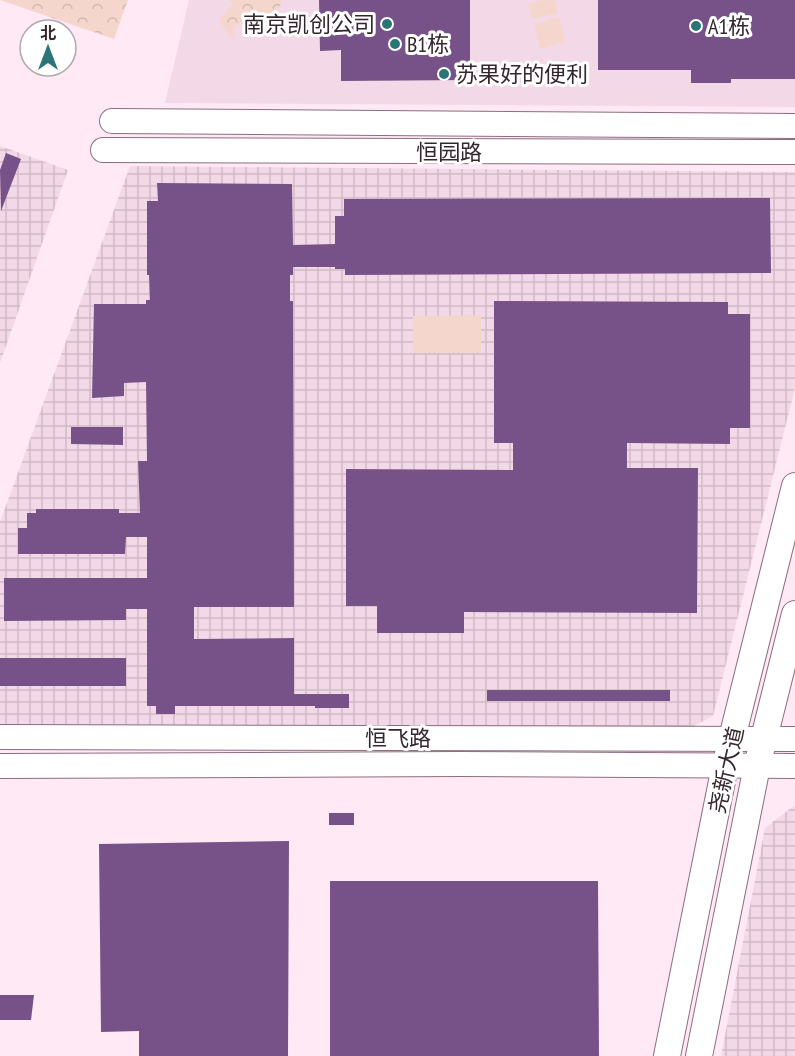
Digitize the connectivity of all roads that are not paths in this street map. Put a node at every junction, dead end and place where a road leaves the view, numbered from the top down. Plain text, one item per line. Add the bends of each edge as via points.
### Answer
1 (112, 121) dead end
2 (507, 125) junction
3 (795, 126) edge
4 (103, 150) dead end
5 (508, 152) junction
6 (795, 152) edge
7 (795, 486) edge
8 (795, 614) edge
9 (0, 737) edge
10 (733, 738) junction
11 (764, 739) junction
12 (795, 739) edge
13 (0, 766) edge
14 (725, 766) junction
15 (757, 766) junction
16 (795, 766) edge
17 (667, 1056) edge
18 (699, 1056) edge

1 - 2 main road, 恒园路
2 - 3 main road, 恒园路
2 - 5 main road
4 - 5 main road, 恒园路
5 - 6 main road, 恒园路
7 - 10 main road, 尧新大道
8 - 11 main road, 尧新大道
9 - 10 main road, 恒飞路
10 - 11 main road, 恒飞路
10 - 14 main road, 尧新大道
11 - 12 main road, 恒飞路
11 - 15 main road, 尧新大道
13 - 14 main road, 恒飞路
14 - 15 main road, 恒飞路
14 - 17 main road, 尧新大道
15 - 16 main road, 恒飞路
15 - 18 main road, 尧新大道

